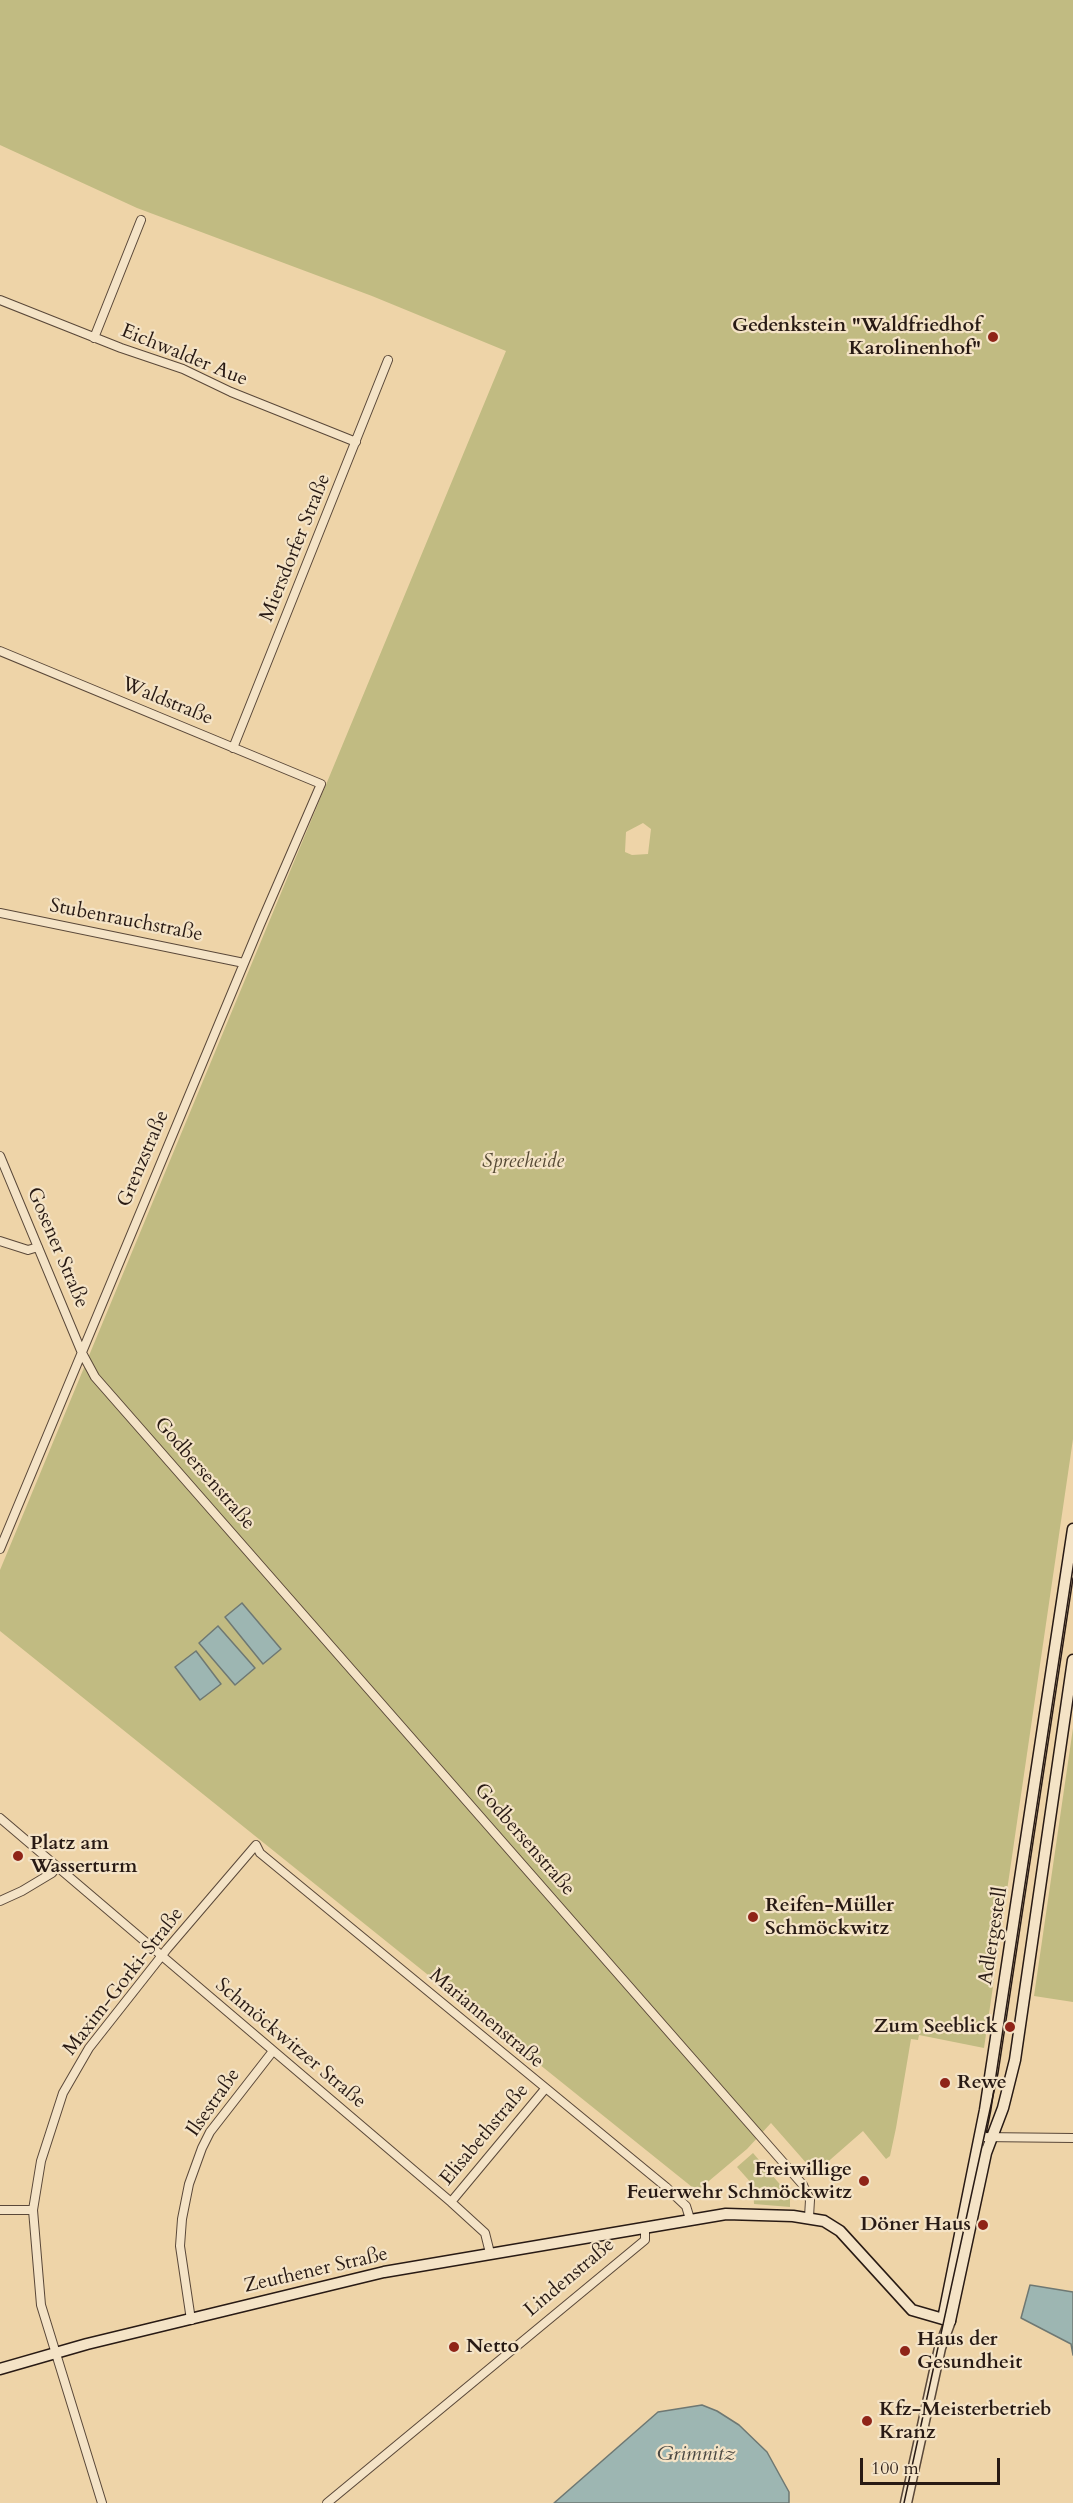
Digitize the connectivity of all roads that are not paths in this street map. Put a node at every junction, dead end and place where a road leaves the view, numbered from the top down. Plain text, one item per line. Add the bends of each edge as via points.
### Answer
1 (141, 220) dead end
2 (0, 300) edge
3 (94, 338) junction
4 (388, 360) dead end
5 (356, 442) junction
6 (0, 651) edge
7 (233, 748) junction
8 (321, 784) joint
9 (0, 913) edge
10 (244, 963) junction
11 (0, 1156) edge
12 (0, 1241) edge
13 (38, 1247) junction
14 (82, 1353) junction
15 (1073, 1529) edge
16 (0, 1548) edge
17 (1073, 1660) edge
18 (0, 1818) edge
19 (256, 1845) joint
20 (57, 1868) junction
21 (0, 1901) edge
22 (158, 1961) junction
23 (273, 2051) junction
24 (545, 2089) junction
25 (980, 2137) junction
26 (991, 2138) junction
27 (1073, 2138) edge
28 (451, 2202) junction
29 (0, 2210) edge
30 (33, 2210) junction
31 (809, 2217) junction
32 (690, 2219) junction
33 (645, 2228) junction
34 (490, 2253) junction
35 (191, 2320) junction
36 (946, 2320) junction
37 (55, 2354) junction
38 (0, 2369) edge
39 (101, 2501) edge
40 (92, 2503) edge
41 (327, 2503) edge
42 (906, 2503) edge

1 - 3 street
2 - 3 street, Eichwalder Aue
3 - 5 street, Eichwalder Aue via 183,369
4 - 5 street, Miersdorfer Straße
5 - 7 street, Miersdorfer Straße
6 - 7 street, Waldstraße
7 - 8 street, Waldstraße
8 - 10 street, Grenzstraße
9 - 10 street, Stubenrauchstraße
10 - 14 street, Grenzstraße
11 - 13 street, Gosener Straße
12 - 13 street via 27,1250
13 - 14 street, Gosener Straße
14 - 16 street, Grenzstraße
14 - 31 street, Godbersenstraße via 108,1393 803,2185 810,2199
15 - 25 main road, Adlergestell
17 - 26 main road, Adlergestell via 1020,2030 1006,2098
18 - 20 street, Schmöckwitzer Straße
19 - 22 street, Maxim-Gorki-Straße
19 - 24 street, Mariannenstraße via 260,1853
20 - 21 street via 22,1892
20 - 22 street, Schmöckwitzer Straße
22 - 23 street, Schmöckwitzer Straße
22 - 30 street, Maxim-Gorki-Straße via 89,2048 63,2093 41,2161
23 - 28 street, Schmöckwitzer Straße
23 - 35 street, Ilsestraße via 210,2132 189,2184 180,2246
24 - 28 street, Elisabethstraße
24 - 32 street, Mariannenstraße via 686,2206
25 - 26 street
25 - 36 main road, Adlergestell
26 - 27 street
26 - 36 main road, Adlergestell
28 - 34 street, Schmöckwitzer Straße via 485,2233
29 - 30 street
30 - 37 street, Maxim-Gorki-Straße via 41,2303
31 - 32 main road via 750,2214
31 - 36 main road via 840,2231 912,2310
32 - 33 main road
33 - 34 main road, Zeuthener Straße
33 - 41 street, Lindenstraße via 645,2240
34 - 35 main road, Zeuthener Straße via 384,2272
35 - 37 main road, Zeuthener Straße
36 - 42 main road, Adlergestell
37 - 38 main road, Zeuthener Straße
37 - 39 street, Maxim-Gorki-Straße
39 - 40 street

